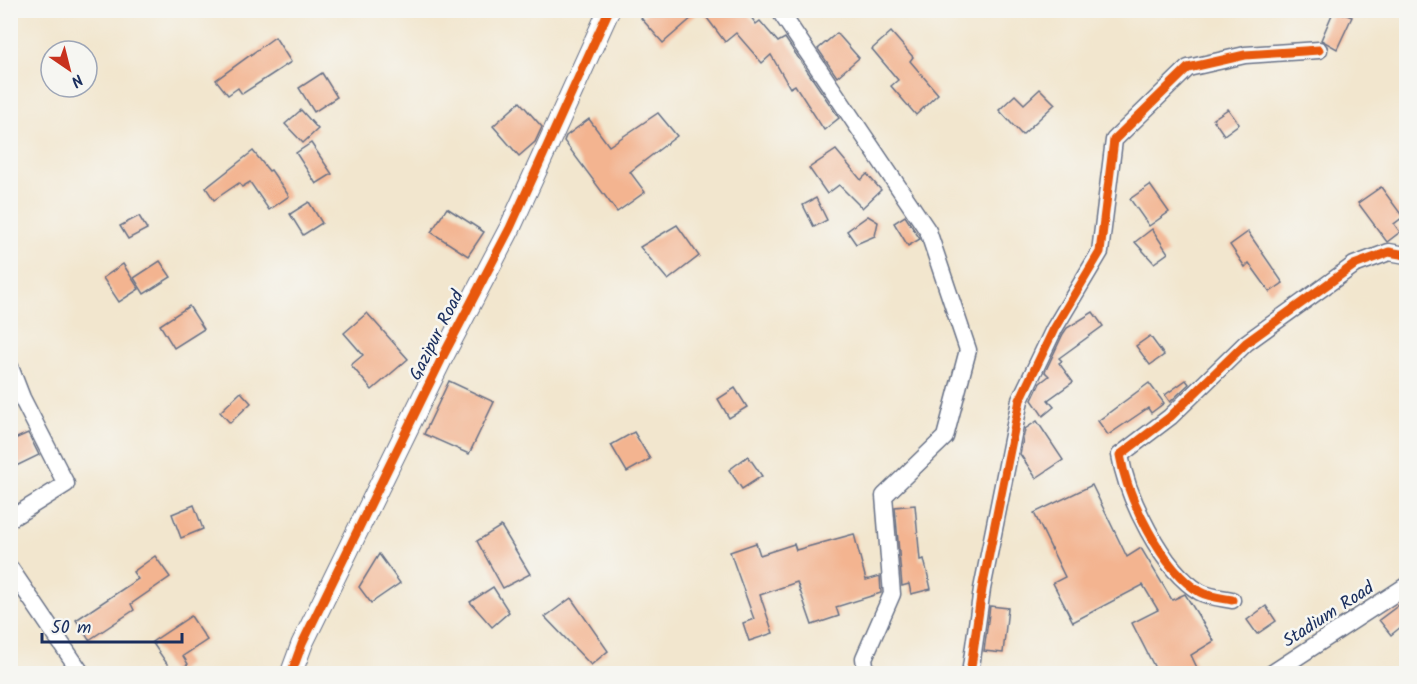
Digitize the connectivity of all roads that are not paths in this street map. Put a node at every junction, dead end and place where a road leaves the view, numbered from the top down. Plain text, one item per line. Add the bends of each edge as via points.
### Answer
1 (609, 10) edge
2 (779, 10) edge
3 (1319, 50) dead end
4 (1407, 255) edge
5 (10, 367) edge
6 (10, 519) edge
7 (10, 568) edge
8 (1407, 586) edge
9 (1232, 600) dead end
10 (82, 674) edge
11 (291, 674) edge
12 (866, 674) edge
13 (970, 674) edge
14 (1271, 674) edge

1 - 11 street, Gazipur Road via 510,228 441,360 302,644
2 - 12 street via 928,231 968,350 945,437 884,496 892,594 864,658
3 - 13 street via 1245,55 1188,68 1114,140 1100,252 1054,329 1020,400 982,589
4 - 9 street via 1389,252 1354,265 1246,343 1170,417 1120,455 1135,501 1167,559 1202,593
5 - 6 street via 66,484
7 - 10 street
8 - 14 street, Stadium Road

